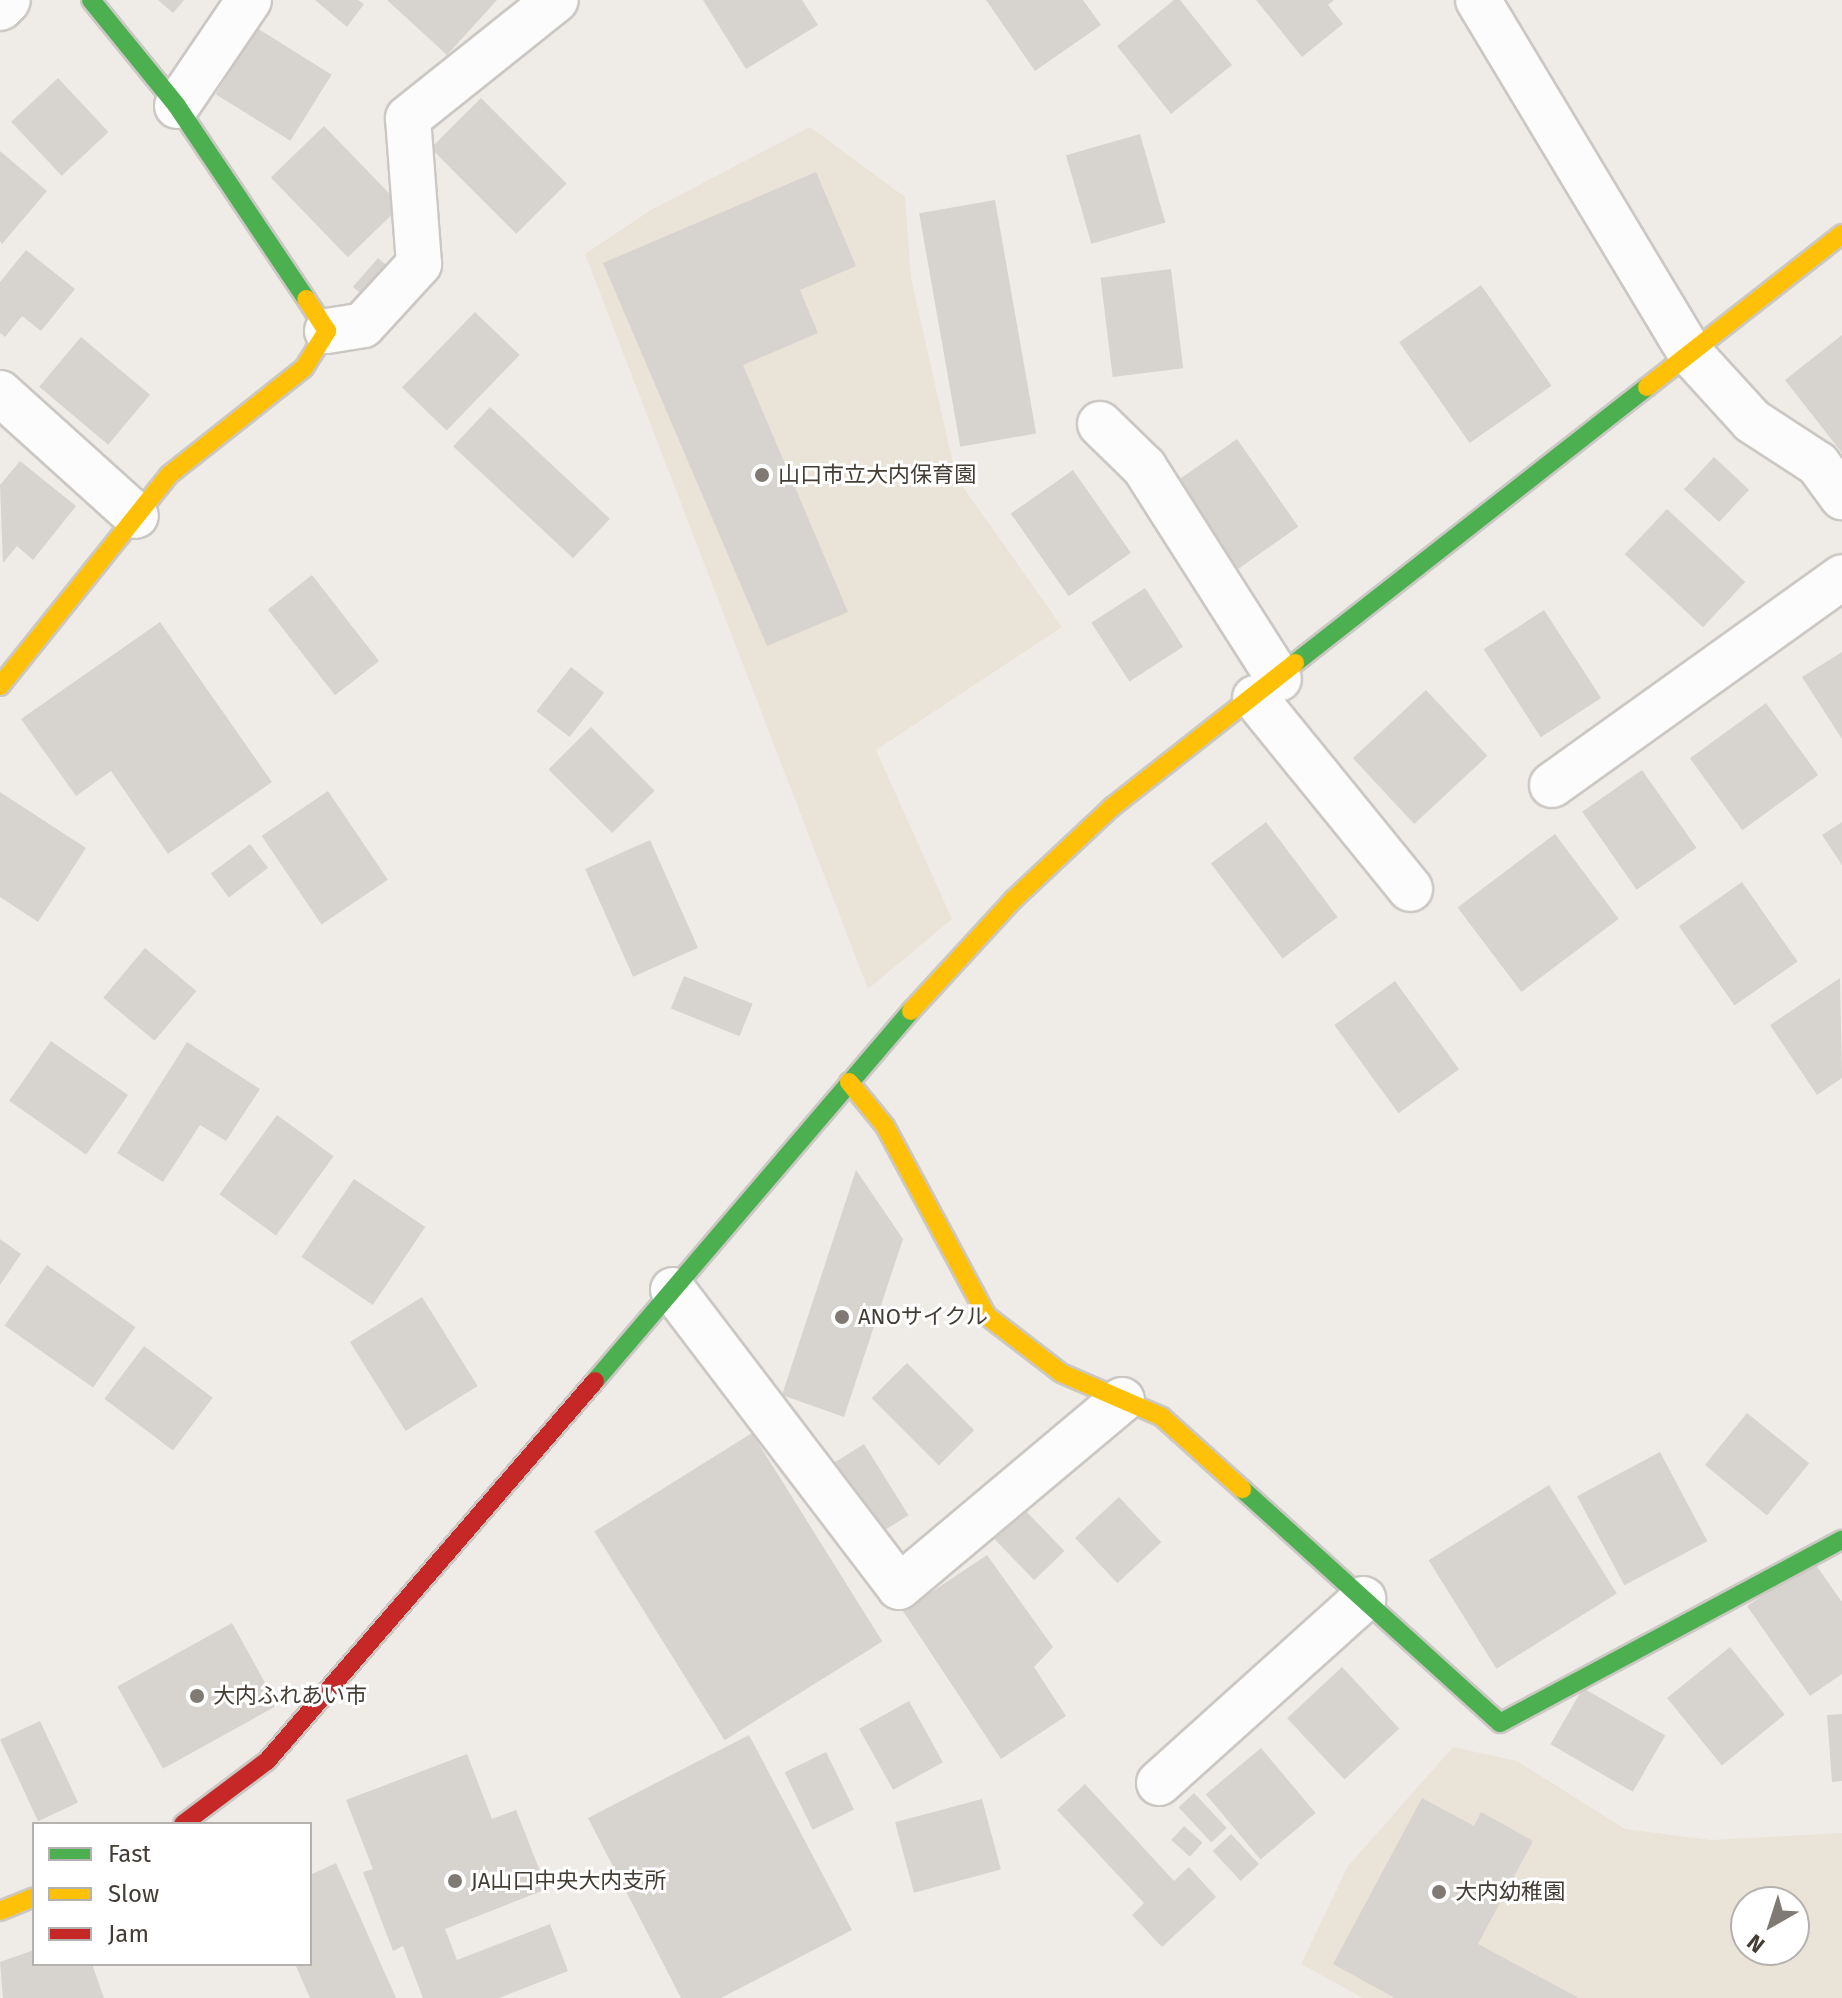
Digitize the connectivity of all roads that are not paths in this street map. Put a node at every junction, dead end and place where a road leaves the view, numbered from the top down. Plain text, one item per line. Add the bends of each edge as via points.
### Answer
1 (8, 0) edge
2 (91, 0) edge
3 (249, 0) edge
4 (556, 0) edge
5 (1478, 0) edge
6 (0, 8) edge
7 (177, 106) junction
8 (1842, 234) edge
9 (327, 331) junction
10 (1690, 353) junction
11 (0, 393) edge
12 (1100, 424) dead end
13 (1842, 497) edge
14 (136, 516) junction
15 (1842, 577) edge
16 (0, 686) edge
17 (1267, 689) junction
18 (1552, 785) dead end
19 (1410, 889) dead end
20 (849, 1082) junction
21 (673, 1290) junction
22 (1122, 1400) junction
23 (1842, 1540) edge
24 (1363, 1599) junction
25 (1159, 1783) dead end
26 (186, 1822) edge
27 (32, 1898) edge
28 (0, 1911) edge

1 - 6 street
2 - 7 street
3 - 7 street
4 - 9 street via 408,118 419,264 363,325
5 - 10 street
7 - 9 street
8 - 10 street
9 - 14 street via 304,368 169,475
10 - 13 street via 1752,421 1818,464
10 - 17 street
11 - 14 street
12 - 17 street via 1144,467
14 - 16 street
15 - 18 street
17 - 19 street
17 - 20 street via 1112,807 1013,900
20 - 21 street
20 - 22 street via 885,1126 987,1316 1061,1373
21 - 22 street via 899,1587
21 - 26 street via 339,1683 267,1761
22 - 24 street via 1162,1417
23 - 24 street via 1500,1723
24 - 25 street
27 - 28 street

